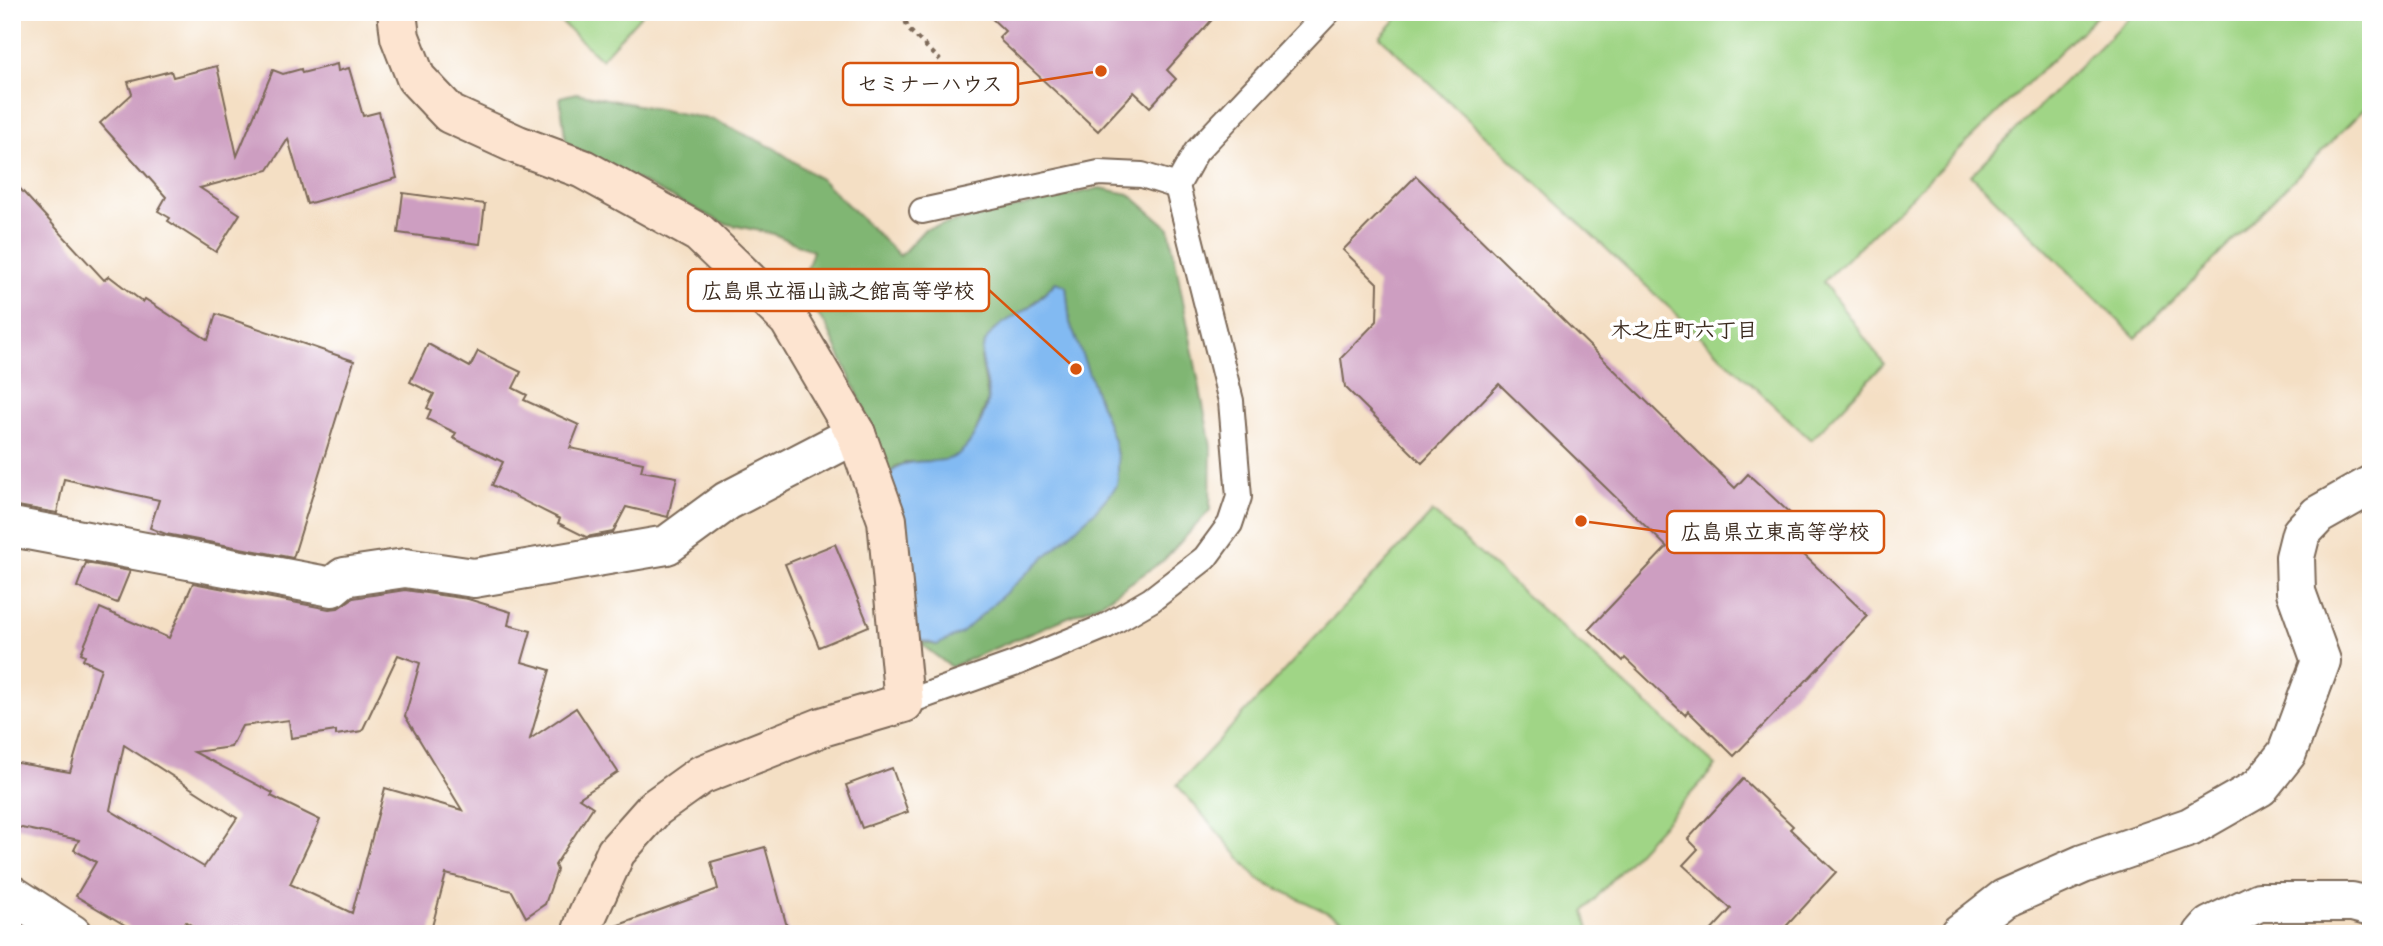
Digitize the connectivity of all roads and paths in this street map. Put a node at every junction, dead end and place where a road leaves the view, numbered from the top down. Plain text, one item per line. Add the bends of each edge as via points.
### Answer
1 (397, 12) edge
2 (902, 12) edge
3 (1328, 12) edge
4 (940, 60) dead end
5 (1177, 186) junction
6 (922, 211) dead end
7 (856, 434) junction
8 (2371, 485) edge
9 (12, 527) edge
10 (904, 703) junction
11 (12, 895) edge
12 (2371, 907) edge
13 (72, 934) edge
14 (582, 934) edge
15 (1959, 934) edge
16 (2203, 934) edge

1 - 7 street via 400,37 416,78 450,114 583,169 699,233 789,320
2 - 4 path via 909,30
3 - 5 lane via 1196,152
5 - 6 lane via 1142,175 1099,173
5 - 10 lane via 1231,401 1239,497 1230,524 1205,558 1151,600 1106,626
7 - 9 street via 727,501 667,545 474,578 405,568 344,577 332,587
7 - 10 street via 887,520
8 - 15 street via 2318,515 2301,533 2295,558 2296,592 2321,661 2287,752 2260,787 2190,827 2083,864 2004,899
10 - 14 street via 822,727 701,775 655,808 617,852
11 - 13 street
12 - 16 street via 2353,902 2259,902

